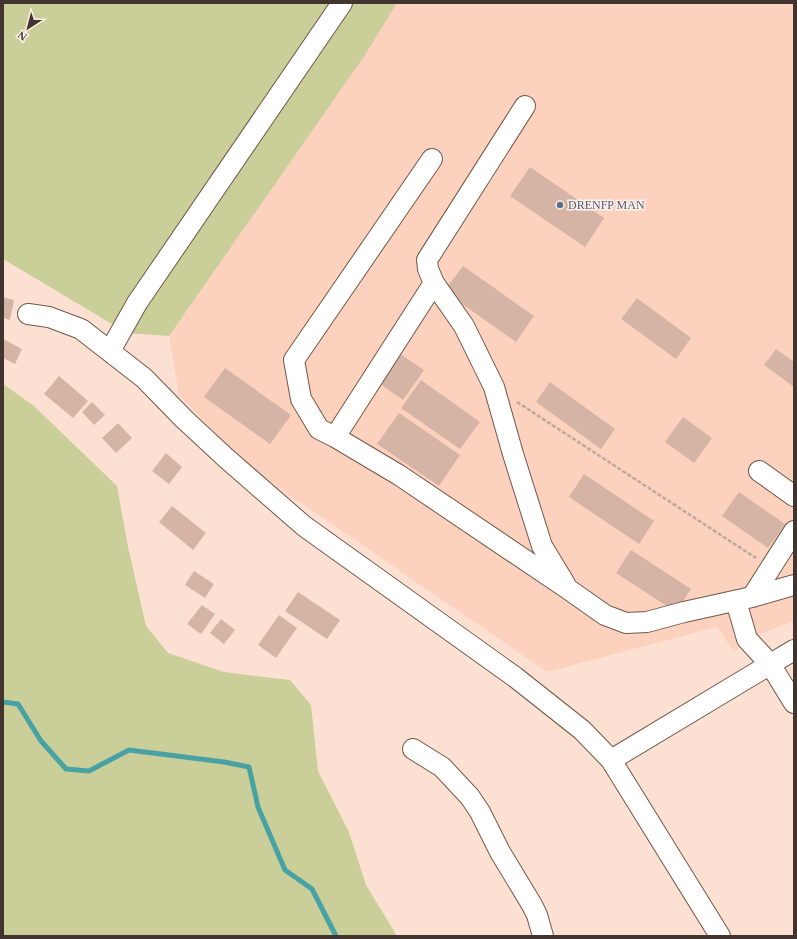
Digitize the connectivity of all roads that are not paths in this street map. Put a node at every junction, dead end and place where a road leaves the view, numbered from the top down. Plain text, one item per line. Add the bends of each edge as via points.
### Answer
1 (342, 3) edge
2 (525, 106) dead end
3 (432, 159) dead end
4 (434, 283) junction
5 (28, 314) dead end
6 (110, 351) junction
7 (335, 437) junction
8 (759, 471) dead end
9 (794, 496) edge
10 (794, 531) edge
11 (794, 585) edge
12 (568, 589) junction
13 (744, 599) junction
14 (794, 650) edge
15 (770, 664) junction
16 (794, 703) edge
17 (413, 749) dead end
18 (611, 760) junction
19 (543, 936) edge
20 (720, 936) edge

1 - 6 street via 137,303
2 - 4 street via 427,260
3 - 7 street via 294,360 302,399 319,429
4 - 7 street
4 - 12 street via 464,326 494,386 542,546
5 - 6 street via 49,317 81,329
6 - 18 street via 144,378 226,458 304,526 514,676 582,730
7 - 12 street via 399,475
8 - 9 street
10 - 13 street via 771,567
11 - 13 street
12 - 13 street via 605,615 626,623 647,622
13 - 15 street via 747,639
14 - 15 street
15 - 16 street
15 - 18 street
17 - 19 street via 442,767 470,797 532,905
18 - 20 street

